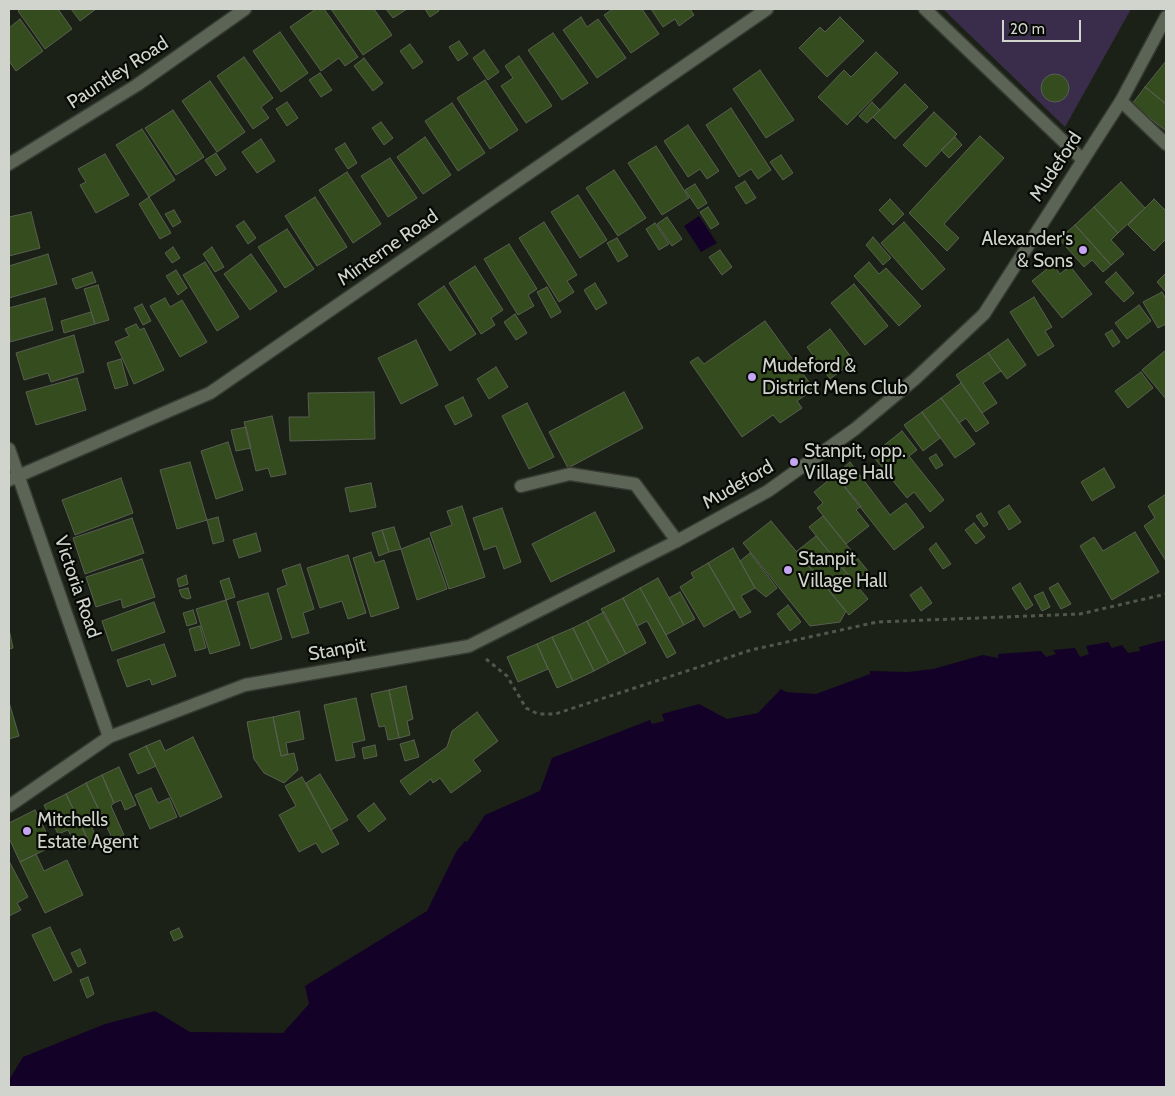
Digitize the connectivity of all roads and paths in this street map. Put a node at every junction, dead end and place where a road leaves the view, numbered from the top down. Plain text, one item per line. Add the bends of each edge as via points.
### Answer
1 (245, 9) edge
2 (768, 9) edge
3 (925, 9) edge
4 (1166, 17) edge
5 (1121, 101) junction
6 (1166, 144) edge
7 (1083, 160) junction
8 (9, 164) edge
9 (9, 449) edge
10 (14, 478) edge
11 (521, 486) dead end
12 (677, 541) junction
13 (1166, 594) edge
14 (469, 646) junction
15 (109, 737) junction
16 (9, 806) edge

1 - 8 street, Pauntley Road via 137,85
2 - 10 street, Minterne Road via 210,393
3 - 7 street
4 - 5 street, Mudeford
5 - 6 street
5 - 7 street, Mudeford
7 - 12 street, Mudeford via 984,314 915,380 845,437 768,491
9 - 10 street, Victoria Road
10 - 15 street, Victoria Road
11 - 12 street via 570,474 635,484
12 - 14 street, Stanpit
13 - 14 path via 1080,614 877,622 751,650 555,714 538,714 526,708 507,676
14 - 15 street, Stanpit via 245,685
15 - 16 street, Stanpit

